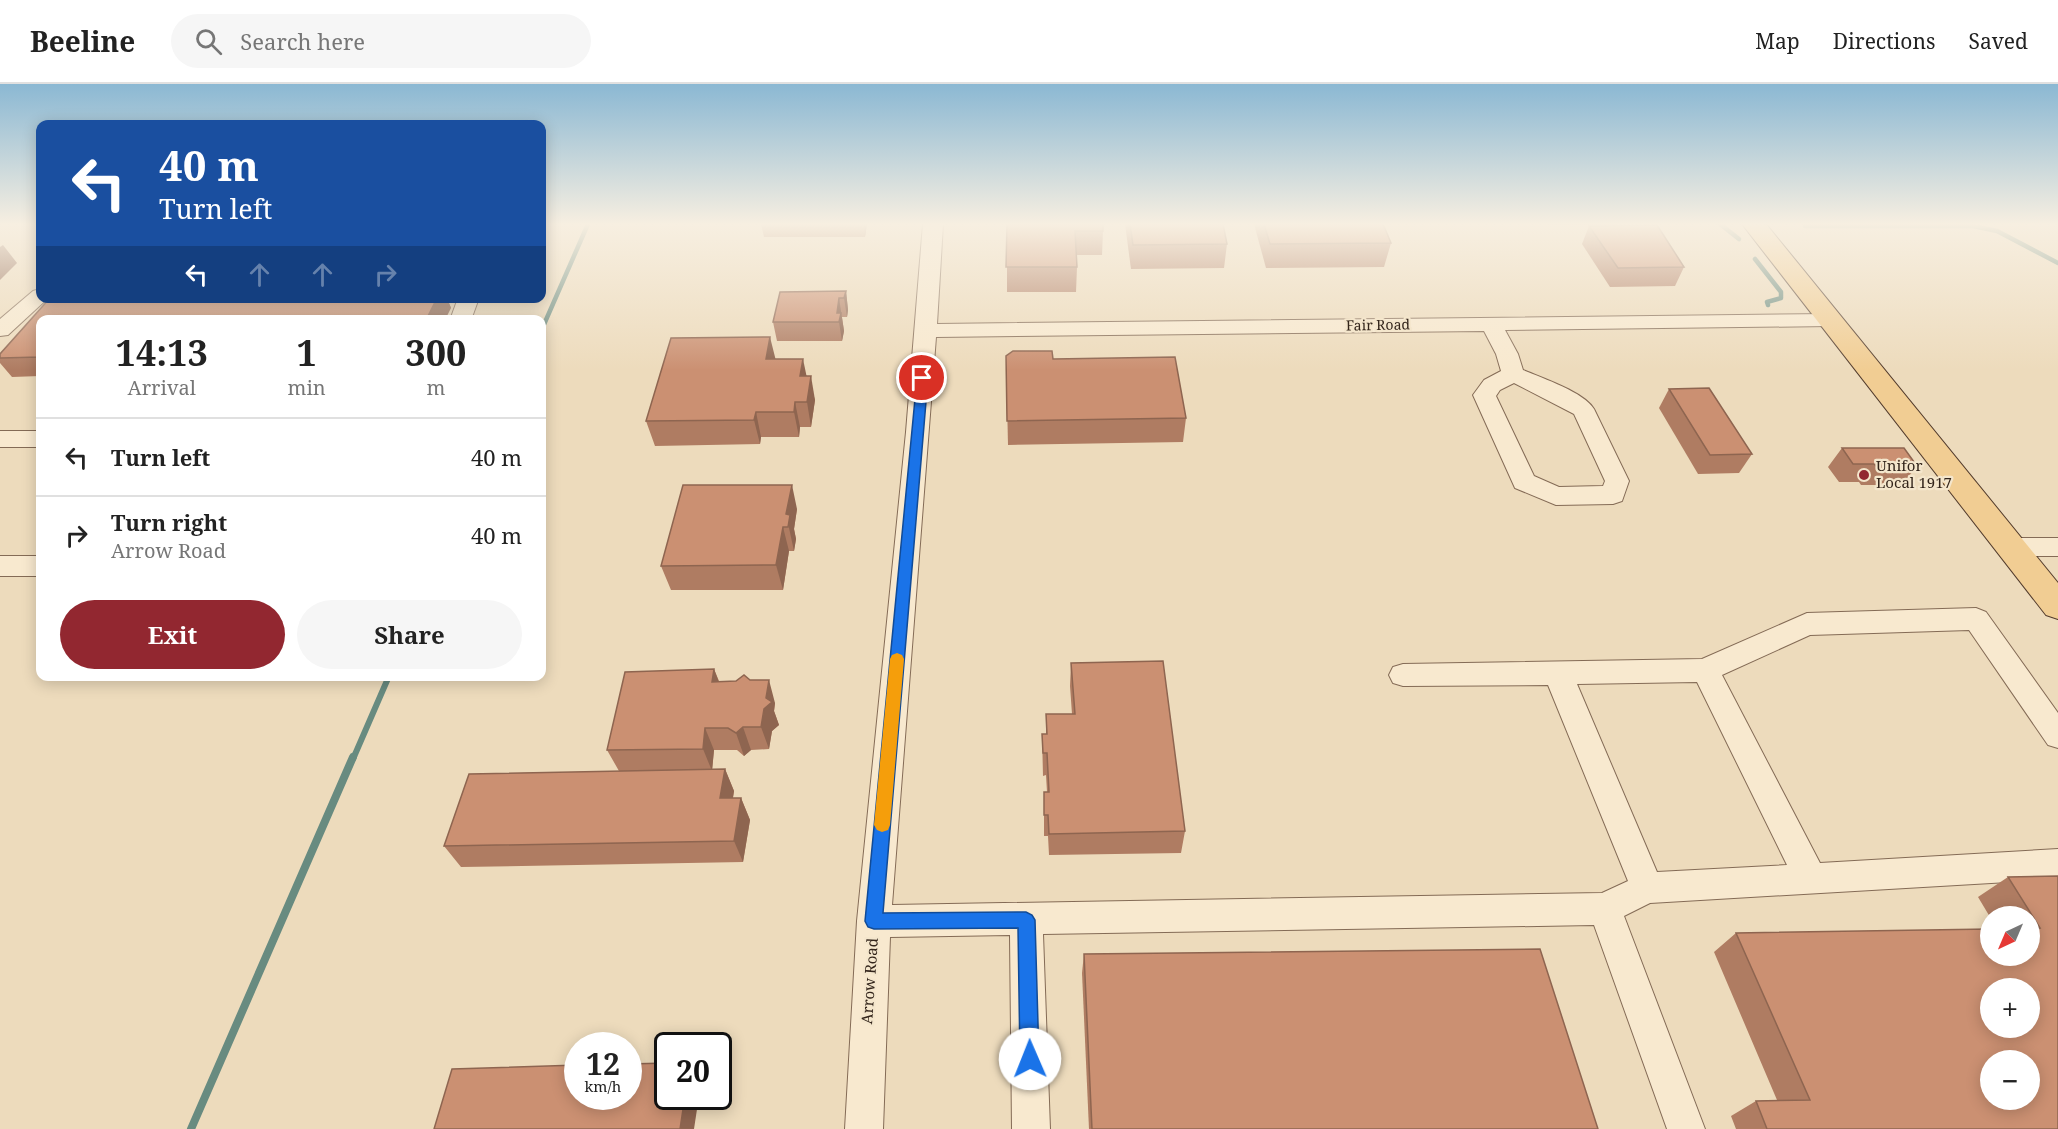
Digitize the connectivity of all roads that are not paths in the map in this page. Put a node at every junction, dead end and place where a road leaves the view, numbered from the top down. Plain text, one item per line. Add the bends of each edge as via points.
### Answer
1 (930, 273) edge
2 (1793, 273) edge
3 (36, 298) edge
4 (1830, 320) junction
5 (1491, 324) junction
6 (0, 330) edge
7 (927, 331) junction
8 (1513, 374) junction
9 (0, 439) edge
10 (36, 439) edge
11 (2058, 547) edge
12 (2012, 548) junction
13 (0, 566) edge
14 (36, 566) edge
15 (2058, 606) edge
16 (1705, 670) junction
17 (1558, 673) junction
18 (1403, 675) dead end
19 (2058, 736) edge
20 (2058, 864) edge
21 (1811, 879) junction
22 (1647, 888) junction
23 (1605, 909) junction
24 (1026, 920) junction
25 (874, 921) junction
26 (864, 1129) edge
27 (1031, 1129) edge
28 (1686, 1129) edge

1 - 7 street, Arrow Road
2 - 4 main road
3 - 6 street
4 - 5 street, Fair Road
4 - 12 main road
5 - 7 street, Fair Road
5 - 8 street
7 - 25 street, Arrow Road
8 - 8 street via 1583,410 1617,481 1613,495 1556,495 1524,482 1484,395 1491,385
9 - 10 street
11 - 12 street
12 - 15 main road
13 - 14 street
16 - 17 street
16 - 19 street via 1807,624 1976,619
16 - 21 street
17 - 18 street
17 - 22 street
20 - 21 street
21 - 22 street
22 - 23 street
23 - 24 street
23 - 28 street
24 - 25 street
24 - 27 street
25 - 26 street, Arrow Road via 864,1061

